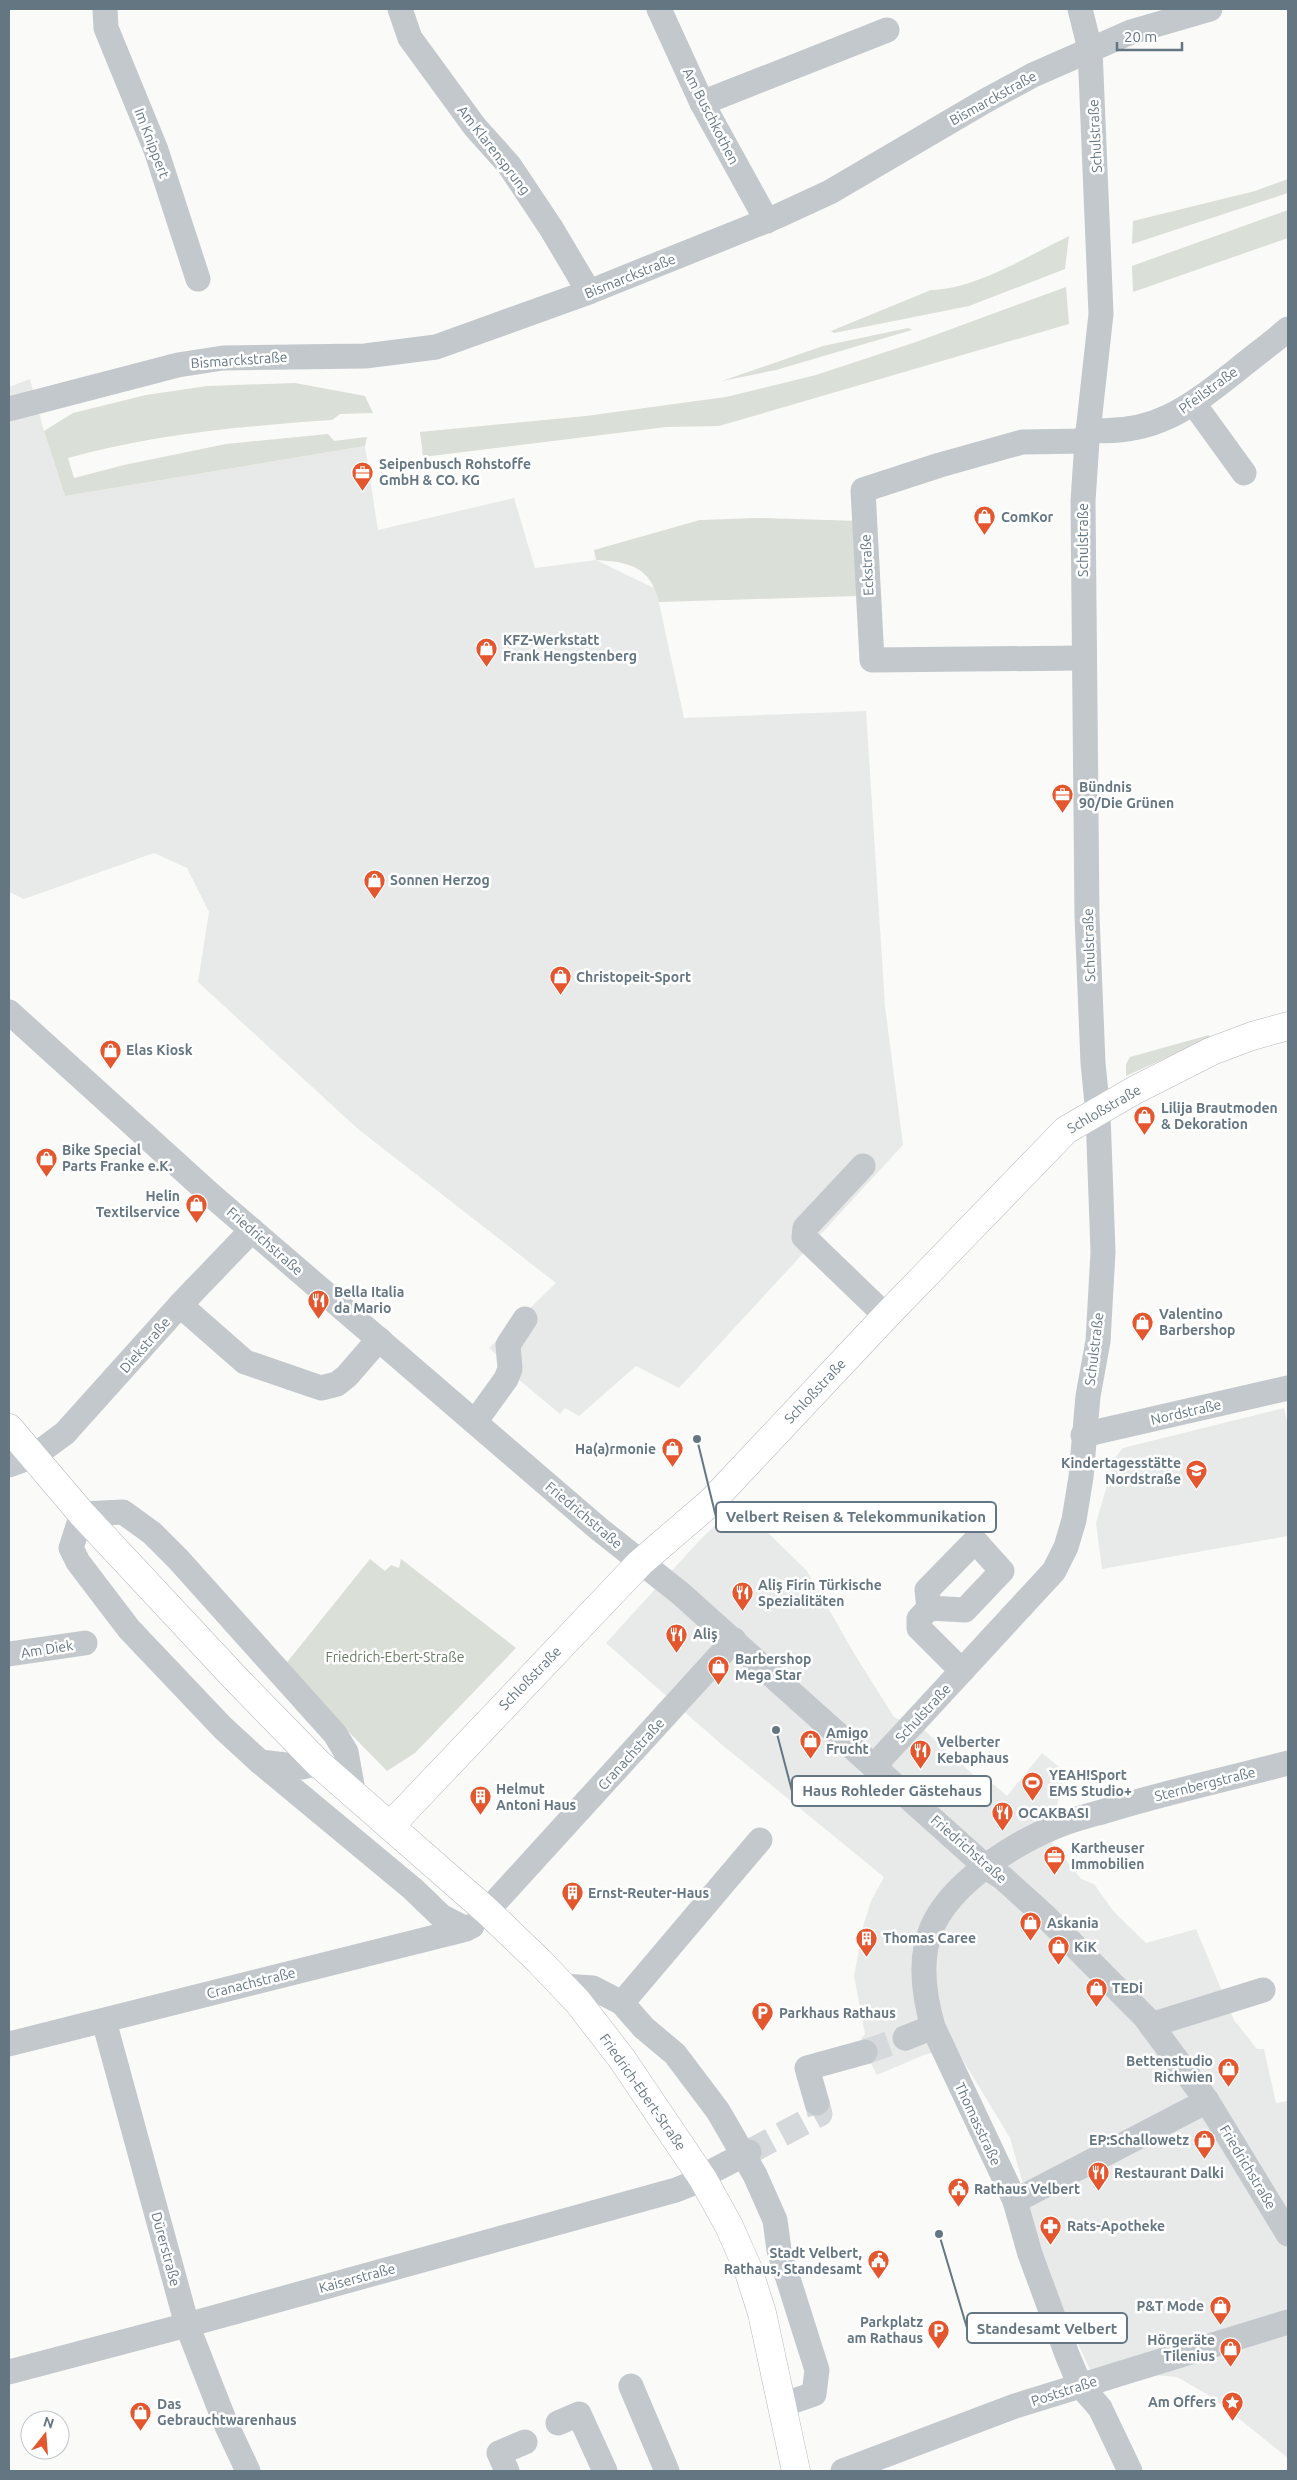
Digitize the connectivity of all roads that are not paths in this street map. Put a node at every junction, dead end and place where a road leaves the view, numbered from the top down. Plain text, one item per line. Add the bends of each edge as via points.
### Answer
1 (105, 9) edge
2 (400, 9) edge
3 (659, 9) edge
4 (1080, 9) edge
5 (1210, 9) edge
6 (887, 30) dead end
7 (1090, 49) junction
8 (702, 102) junction
9 (766, 221) junction
10 (198, 279) dead end
11 (589, 292) junction
12 (1288, 328) edge
13 (1194, 404) junction
14 (9, 408) edge
15 (1088, 435) junction
16 (1244, 473) dead end
17 (1083, 658) junction
18 (13, 1024) edge
19 (1288, 1026) edge
20 (1098, 1114) junction
21 (862, 1166) dead end
22 (252, 1230) junction
23 (180, 1305) junction
24 (886, 1316) junction
25 (525, 1319) dead end
26 (379, 1339) junction
27 (1288, 1388) edge
28 (475, 1422) junction
29 (9, 1428) edge
30 (1083, 1436) junction
31 (34, 1456) junction
32 (9, 1465) edge
33 (82, 1514) junction
34 (640, 1563) junction
35 (924, 1613) dead end
36 (734, 1640) junction
37 (85, 1643) dead end
38 (9, 1654) edge
39 (968, 1665) junction
40 (260, 1762) junction
41 (318, 1763) junction
42 (1288, 1764) edge
43 (874, 1766) junction
44 (354, 1796) junction
45 (390, 1826) junction
46 (760, 1840) dead end
47 (986, 1867) junction
48 (490, 1914) junction
49 (466, 1929) junction
50 (563, 1986) junction
51 (1262, 1990) dead end
52 (622, 2003) junction
53 (104, 2021) junction
54 (1151, 2025) junction
55 (933, 2027) junction
56 (905, 2038) tunnel mouth
57 (9, 2044) edge
58 (866, 2052) tunnel mouth
59 (1207, 2101) junction
60 (817, 2103) tunnel mouth
61 (746, 2153) junction
62 (702, 2178) junction
63 (1015, 2201) junction
64 (1288, 2234) edge
65 (1288, 2322) edge
66 (187, 2325) junction
67 (9, 2372) edge
68 (1080, 2385) junction
69 (631, 2386) dead end
70 (782, 2405) junction
71 (558, 2423) dead end
72 (525, 2442) dead end
73 (248, 2471) edge
74 (507, 2471) edge
75 (605, 2471) edge
76 (667, 2471) edge
77 (796, 2471) edge
78 (843, 2471) edge
79 (1130, 2471) edge

1 - 10 street, Im Knippert via 106,28 156,150
2 - 11 street, Am Klarensprung via 410,38 475,127 510,165
3 - 8 street, Am Buschkothen
4 - 7 street, Schulstraße
5 - 7 street, Bismarckstraße via 1131,32
6 - 8 street
7 - 9 street, Bismarckstraße via 1021,81 830,192
7 - 15 street, Schulstraße via 1101,314
8 - 9 street, Am Buschkothen
9 - 11 street, Bismarckstraße
11 - 14 street, Bismarckstraße via 436,347 365,356 223,358 178,365
12 - 13 street, Pfeilstraße
13 - 15 street, Pfeilstraße via 1165,420
13 - 16 street
15 - 17 street, Schulstraße via 1083,501
15 - 17 street, Eckstraße via 1022,442 863,490 872,660
17 - 20 street, Schulstraße via 1087,916 1092,1063
18 - 22 street, Friedrichstraße
19 - 20 main road, Schloßstraße via 1212,1051 1136,1090
20 - 24 main road, Schloßstraße via 1066,1130
20 - 30 street, Schulstraße via 1103,1252 1098,1342
21 - 24 street via 805,1228 804,1237
22 - 23 street, Diekstraße
22 - 26 street, Friedrichstraße
23 - 26 street via 246,1362 321,1388 342,1380
23 - 31 street, Diekstraße via 72,1427
24 - 34 main road, Schloßstraße via 712,1501
25 - 28 street via 508,1345 510,1369 506,1379
26 - 28 street, Friedrichstraße
27 - 30 street, Nordstraße
28 - 34 street, Friedrichstraße
29 - 31 main road, Friedrich-Ebert-Straße
30 - 39 street, Schulstraße via 1082,1477 1074,1520 1054,1571
31 - 32 street, Diekstraße
31 - 33 main road, Friedrich-Ebert-Straße
33 - 40 street via 71,1548 78,1562 130,1629 223,1728
33 - 41 main road, Friedrich-Ebert-Straße
33 - 44 street via 123,1512 152,1533 178,1559 335,1734 346,1752
34 - 36 street, Friedrichstraße
34 - 45 main road, Schloßstraße
35 - 39 street via 919,1628
36 - 43 street, Friedrichstraße
36 - 48 street, Cranachstraße
37 - 38 street, Am Diek
39 - 43 street, Schulstraße
40 - 41 street via 303,1767
40 - 49 street via 413,1888 441,1916
41 - 44 main road, Friedrich-Ebert-Straße
42 - 47 street, Sternbergstraße via 1058,1825
43 - 47 street, Friedrichstraße
44 - 45 main road, Friedrich-Ebert-Straße
45 - 48 main road, Friedrich-Ebert-Straße
46 - 52 street
47 - 54 street, Friedrichstraße via 1046,1917 1111,1980
47 - 55 street, Thomasstraße via 955,1892 931,1931 924,1979
48 - 49 street, Cranachstraße
48 - 50 main road, Friedrich-Ebert-Straße
49 - 53 street, Cranachstraße
50 - 52 street via 593,1988
50 - 62 main road, Friedrich-Ebert-Straße via 622,2059
51 - 54 street
52 - 61 street via 644,2028 675,2054
53 - 57 street, Cranachstraße
53 - 66 street, Dürerstraße
54 - 59 street, Friedrichstraße
55 - 56 street
55 - 63 street, Thomasstraße
58 - 60 street via 807,2068
59 - 63 street
59 - 64 street, Friedrichstraße
61 - 62 street, Kaiserstraße
61 - 70 street via 775,2220 779,2250 817,2370 814,2394
62 - 66 street, Kaiserstraße via 676,2190
62 - 70 main road, Friedrich-Ebert-Straße via 748,2269 762,2314
63 - 68 street, Thomasstraße via 1039,2279
65 - 68 street, Poststraße
66 - 67 street, Kaiserstraße
66 - 73 street, Dürerstraße
68 - 78 street, Poststraße
68 - 79 street, Thomasstraße via 1100,2408
69 - 76 street
70 - 77 main road, Friedrich-Ebert-Straße
71 - 75 street via 579,2414
72 - 74 street via 499,2453

